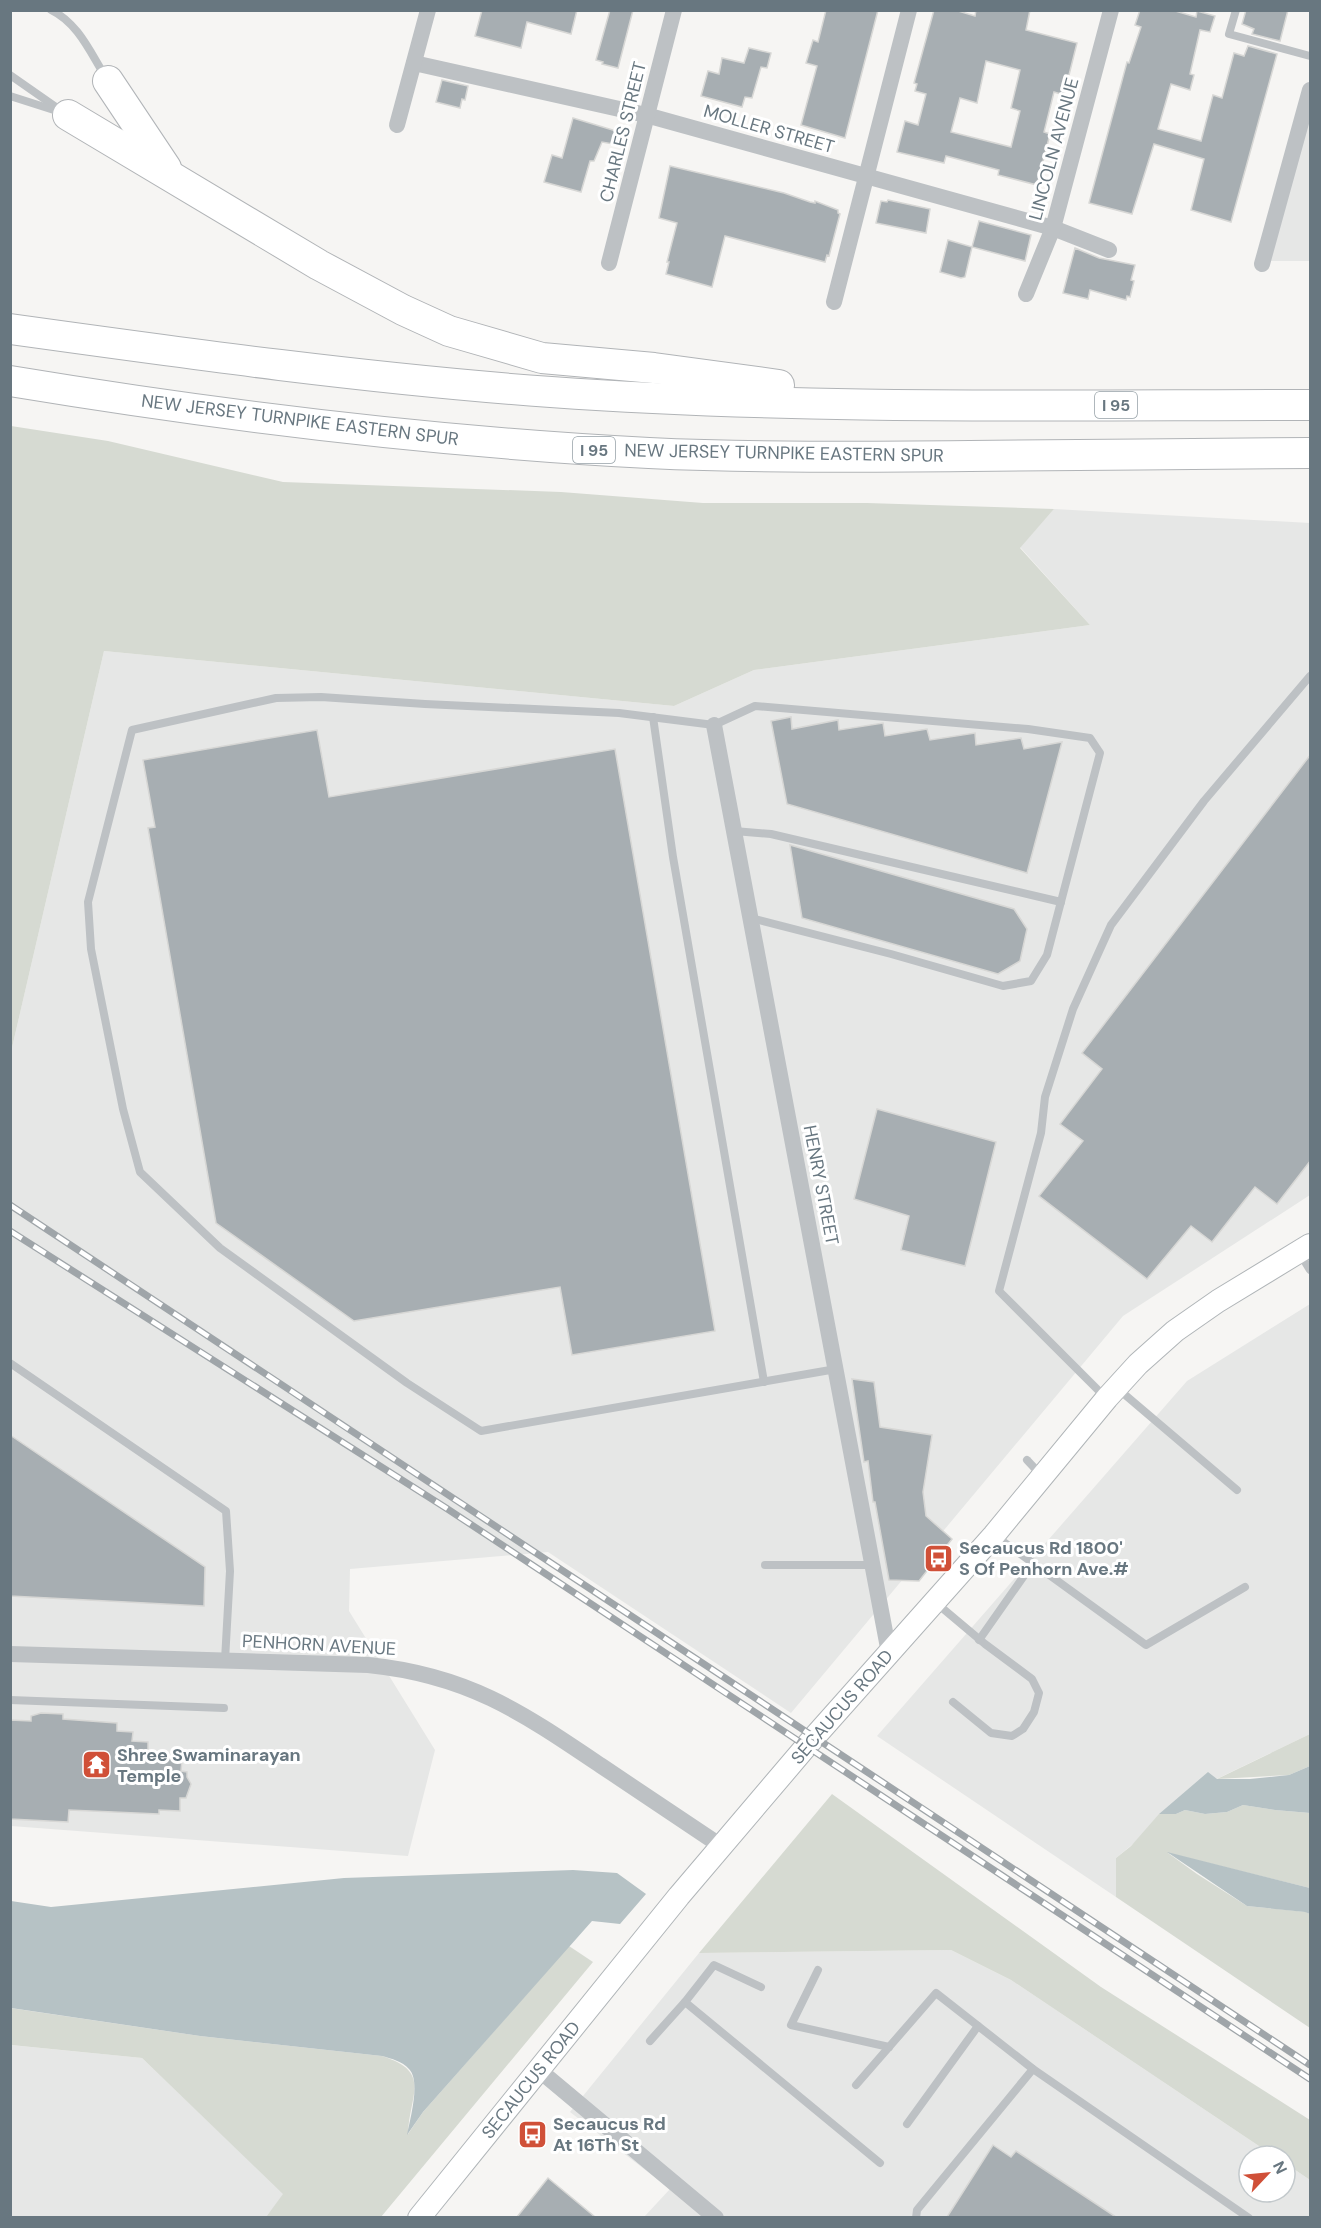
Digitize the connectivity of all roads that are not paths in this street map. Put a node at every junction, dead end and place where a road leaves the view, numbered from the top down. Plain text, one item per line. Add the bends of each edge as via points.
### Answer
1 (51, 10) edge
2 (428, 10) edge
3 (674, 10) edge
4 (909, 10) edge
5 (1111, 10) edge
6 (1236, 10) edge
7 (1311, 56) edge
8 (414, 63) junction
9 (10, 75) edge
10 (108, 81) joint
11 (1311, 90) edge
12 (10, 96) edge
13 (68, 115) junction
14 (646, 115) junction
15 (397, 125) dead end
16 (173, 177) junction
17 (866, 177) junction
18 (1053, 228) junction
19 (1109, 250) dead end
20 (609, 263) dead end
21 (1262, 264) dead end
22 (1026, 294) dead end
23 (834, 302) dead end
24 (10, 329) edge
25 (10, 381) edge
26 (921, 404) junction
27 (1311, 405) edge
28 (1311, 453) edge
29 (1181, 454) junction
30 (1311, 472) edge
31 (1311, 676) edge
32 (653, 717) junction
33 (714, 725) junction
34 (734, 831) junction
35 (1061, 902) junction
36 (751, 918) junction
37 (1307, 1255) edge
38 (10, 1363) edge
39 (836, 1369) junction
40 (764, 1382) junction
41 (1112, 1393) junction
42 (1237, 1490) dead end
43 (994, 1535) junction
44 (1033, 1563) junction
45 (765, 1565) dead end
46 (873, 1565) junction
47 (1245, 1587) dead end
48 (934, 1602) junction
49 (980, 1640) junction
50 (889, 1653) junction
51 (10, 1654) edge
52 (225, 1660) junction
53 (10, 1700) edge
54 (953, 1702) dead end
55 (224, 1708) dead end
56 (721, 1846) junction
57 (818, 1970) dead end
58 (760, 1987) dead end
59 (686, 2002) junction
60 (978, 2026) junction
61 (650, 2042) dead end
62 (889, 2047) junction
63 (1033, 2069) junction
64 (539, 2070) junction
65 (856, 2085) dead end
66 (907, 2124) dead end
67 (880, 2163) dead end
68 (419, 2217) edge
69 (716, 2217) edge
70 (916, 2217) edge
71 (1249, 2217) edge

1 - 10 lane via 72,24
2 - 8 street
3 - 14 street, CHARLES STREET
4 - 17 street
5 - 18 street, LINCOLN AVENUE
6 - 7 lane via 1229,34
8 - 14 street, MOLLER STREET
8 - 15 street
9 - 13 lane
10 - 16 highway
11 - 21 street
12 - 13 lane
13 - 16 highway
14 - 17 street, MOLLER STREET
14 - 20 street, CHARLES STREET
16 - 26 highway via 402,310 494,345 560,361 654,368
17 - 18 street, MOLLER STREET
17 - 23 street
18 - 19 street, MOLLER STREET
18 - 22 street, LINCOLN AVENUE
24 - 26 highway, I 95 via 194,355 508,388 683,399
25 - 29 highway, NEW JERSEY TURNPIKE EASTERN SPUR / I 95 via 331,427 581,449 791,456
26 - 27 highway, I 95
28 - 29 highway, NEW JERSEY TURNPIKE EASTERN SPUR / I 95
29 - 30 highway
31 - 41 lane via 1204,801 1111,925 1073,1009 1045,1097 1041,1133 999,1291
32 - 33 lane
32 - 40 lane via 673,857
32 - 40 lane via 619,712 276,698 132,730 88,902 91,949 123,1109 140,1172 220,1248 480,1431
33 - 34 street, HENRY STREET
33 - 35 lane via 755,705 1090,738 1100,753
34 - 35 lane via 782,837
34 - 36 street, HENRY STREET
35 - 36 lane via 1047,955 1031,981 1003,986
36 - 39 street, HENRY STREET
37 - 41 main road, SECAUCUS ROAD via 1218,1301 1175,1331
38 - 52 lane via 226,1512 230,1571
39 - 40 lane
39 - 46 street, HENRY STREET
41 - 42 lane
41 - 43 main road, SECAUCUS ROAD via 1035,1468
43 - 44 lane
43 - 48 main road, SECAUCUS ROAD
44 - 47 lane via 1146,1645
44 - 49 lane
45 - 46 lane
46 - 50 street, HENRY STREET
48 - 49 lane
48 - 50 main road, SECAUCUS ROAD
49 - 54 lane via 1032,1679 1039,1693 1034,1712 1023,1729 1012,1736 991,1733
50 - 56 main road, SECAUCUS ROAD
51 - 52 street, PENHORN AVENUE
52 - 56 street, PENHORN AVENUE via 377,1666 418,1672 467,1687 527,1716
53 - 55 lane
56 - 64 main road, SECAUCUS ROAD
57 - 62 lane via 791,2025
58 - 59 lane via 714,1965
59 - 61 lane
59 - 67 lane
60 - 62 lane via 936,1992
60 - 63 lane
60 - 66 lane
62 - 65 lane
63 - 70 lane via 917,2210
63 - 71 lane
64 - 68 main road, SECAUCUS ROAD
64 - 69 street

